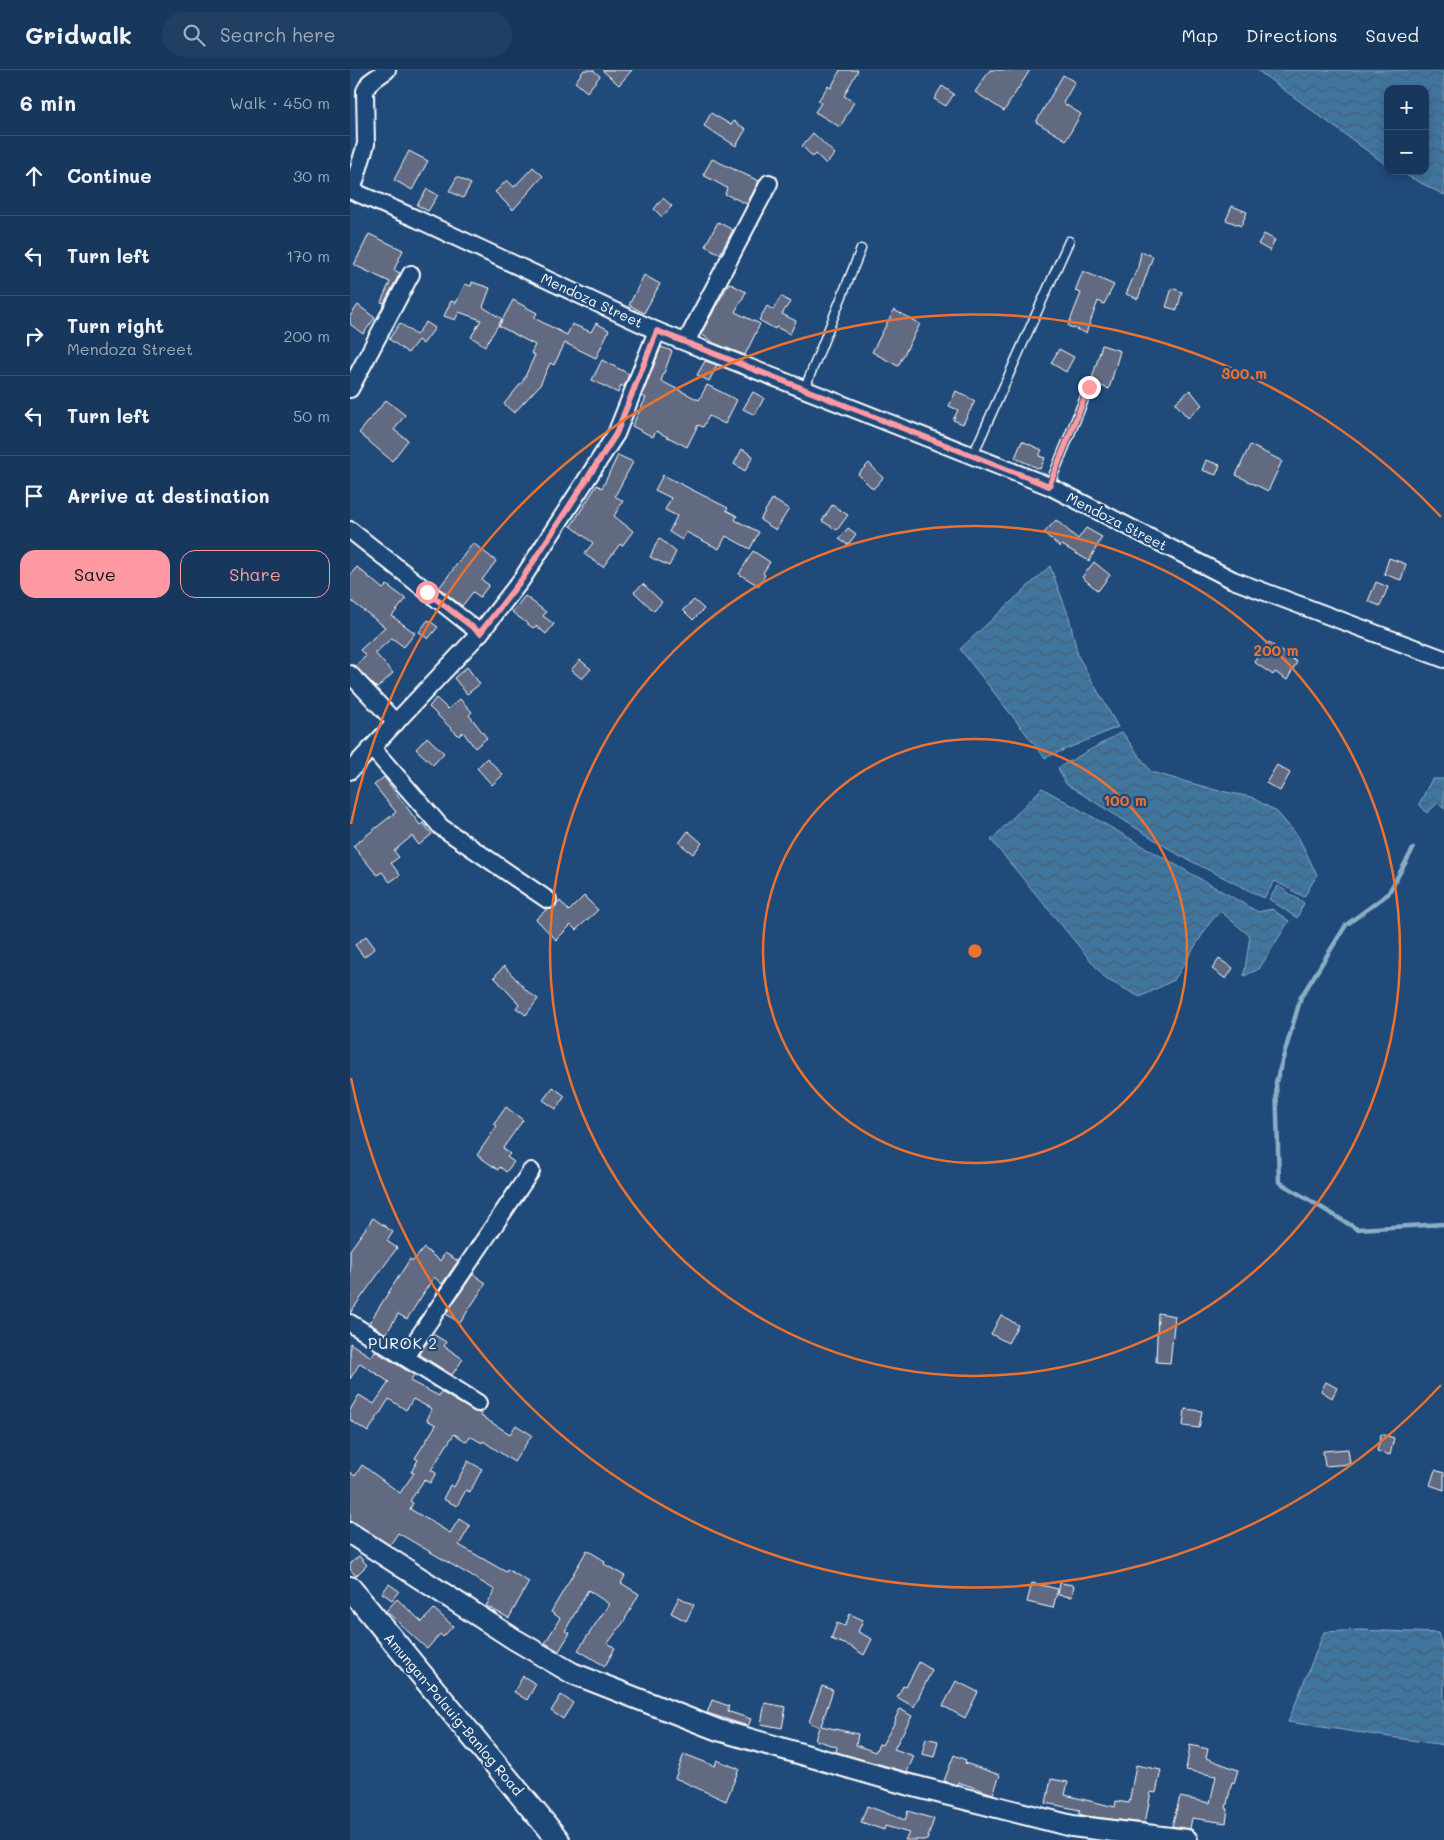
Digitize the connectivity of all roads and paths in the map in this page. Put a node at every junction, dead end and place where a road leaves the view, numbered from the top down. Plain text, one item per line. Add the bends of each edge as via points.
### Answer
1 (387, 70) edge
2 (769, 183) dead end
3 (351, 191) edge
4 (1070, 241) dead end
5 (861, 249) dead end
6 (412, 274) dead end
7 (657, 331) junction
8 (686, 342) junction
9 (1089, 387) dead end
10 (350, 389) edge
11 (804, 390) junction
12 (972, 457) junction
13 (1049, 486) junction
14 (350, 530) edge
15 (480, 633) junction
16 (1444, 659) edge
17 (350, 674) edge
18 (396, 723) junction
19 (372, 748) junction
20 (350, 771) edge
21 (548, 900) dead end
22 (531, 1171) dead end
23 (350, 1323) edge
24 (405, 1357) junction
25 (478, 1402) dead end
26 (350, 1533) edge
27 (350, 1588) edge
28 (558, 1840) edge
29 (1187, 1840) edge

1 - 3 street via 370,82 365,91 366,144
2 - 8 street
3 - 7 street, Mendoza Street
4 - 12 lane
5 - 11 lane
6 - 10 street
7 - 8 street, Mendoza Street
7 - 15 street via 616,434 522,579
8 - 11 street, Mendoza Street
9 - 13 lane
11 - 12 street, Mendoza Street
12 - 13 street, Mendoza Street
13 - 16 street, Mendoza Street via 1233,580
14 - 15 street
15 - 18 street
17 - 18 street
18 - 19 street
19 - 20 street
19 - 21 street via 441,827
22 - 24 street
23 - 24 street
24 - 25 street
26 - 29 street via 572,1673 718,1730 906,1784 1072,1826
27 - 28 main road, Amungan-Palauig-Banlog Road

